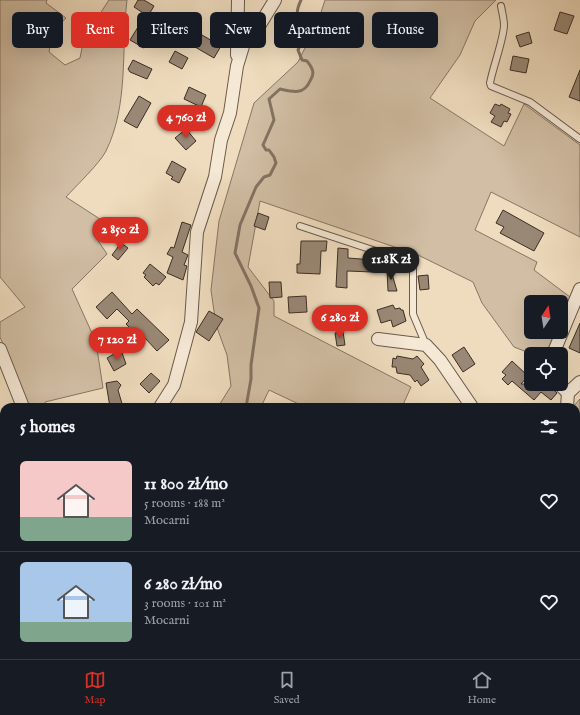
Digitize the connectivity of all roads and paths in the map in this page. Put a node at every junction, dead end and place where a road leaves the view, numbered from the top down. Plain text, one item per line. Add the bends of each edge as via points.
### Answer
1 (238, 0) edge
2 (275, 0) edge
3 (501, 6) dead end
4 (237, 66) junction
5 (580, 139) edge
6 (300, 226) dead end
7 (580, 289) edge
8 (378, 339) dead end
9 (426, 345) junction
10 (556, 347) edge
11 (0, 349) edge
12 (580, 382) edge
13 (568, 386) edge
14 (564, 391) edge
15 (21, 403) edge
16 (163, 403) edge
17 (469, 403) edge
18 (566, 403) edge

1 - 4 street
2 - 4 street via 259,26 244,43
3 - 5 lane via 504,25 491,86 526,99
4 - 16 street via 230,113 221,140 215,178 198,232 191,322 174,385
6 - 9 lane via 406,261 413,267 413,314
7 - 10 street
8 - 9 street
9 - 17 street via 440,360
11 - 15 street
12 - 13 street
14 - 18 street

